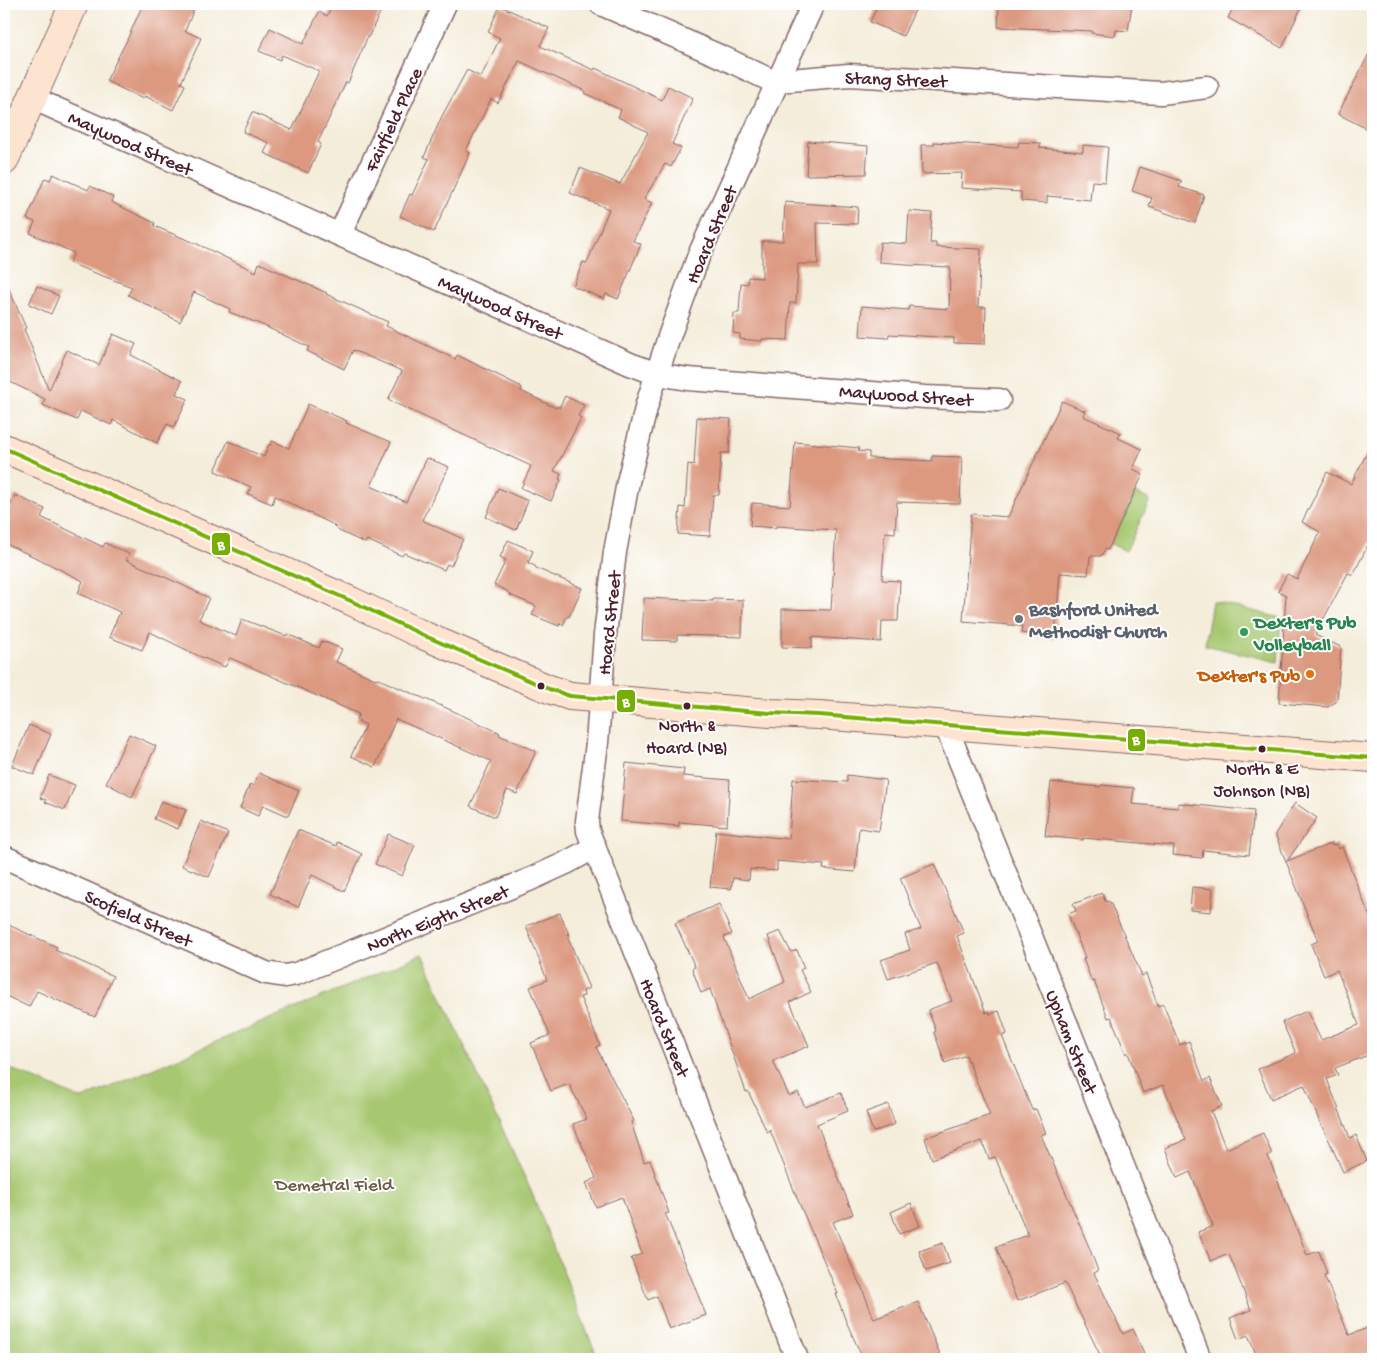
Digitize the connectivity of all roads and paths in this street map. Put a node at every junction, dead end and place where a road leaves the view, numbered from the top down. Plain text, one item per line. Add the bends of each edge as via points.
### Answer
1 (74, 4) edge
2 (445, 4) edge
3 (601, 4) edge
4 (813, 4) edge
5 (778, 81) junction
6 (1207, 87) dead end
7 (32, 98) junction
8 (4, 160) edge
9 (340, 234) junction
10 (657, 374) junction
11 (999, 400) dead end
12 (4, 448) edge
13 (600, 698) junction
14 (945, 724) junction
15 (1373, 758) edge
16 (595, 848) junction
17 (4, 857) edge
18 (276, 975) joint
19 (797, 1359) edge
20 (1200, 1359) edge

1 - 7 street
2 - 9 street, Fairfield Place
3 - 5 street, Stang Street
4 - 5 street, Hoard Street
5 - 6 street, Stang Street via 849,75 1161,93
5 - 10 street, Hoard Street via 699,255
7 - 8 street
7 - 9 street, Maywood Street
9 - 10 street, Maywood Street
10 - 11 street, Maywood Street via 688,379
10 - 13 street, Hoard Street via 628,482 615,552
12 - 13 street via 549,689 570,696
13 - 14 street
13 - 16 street, Hoard Street via 587,821
14 - 15 street
14 - 20 street, Upham Street
16 - 18 street, North Eigth Street via 531,879 296,974
16 - 19 street, Hoard Street
17 - 18 street, Scofield Street

